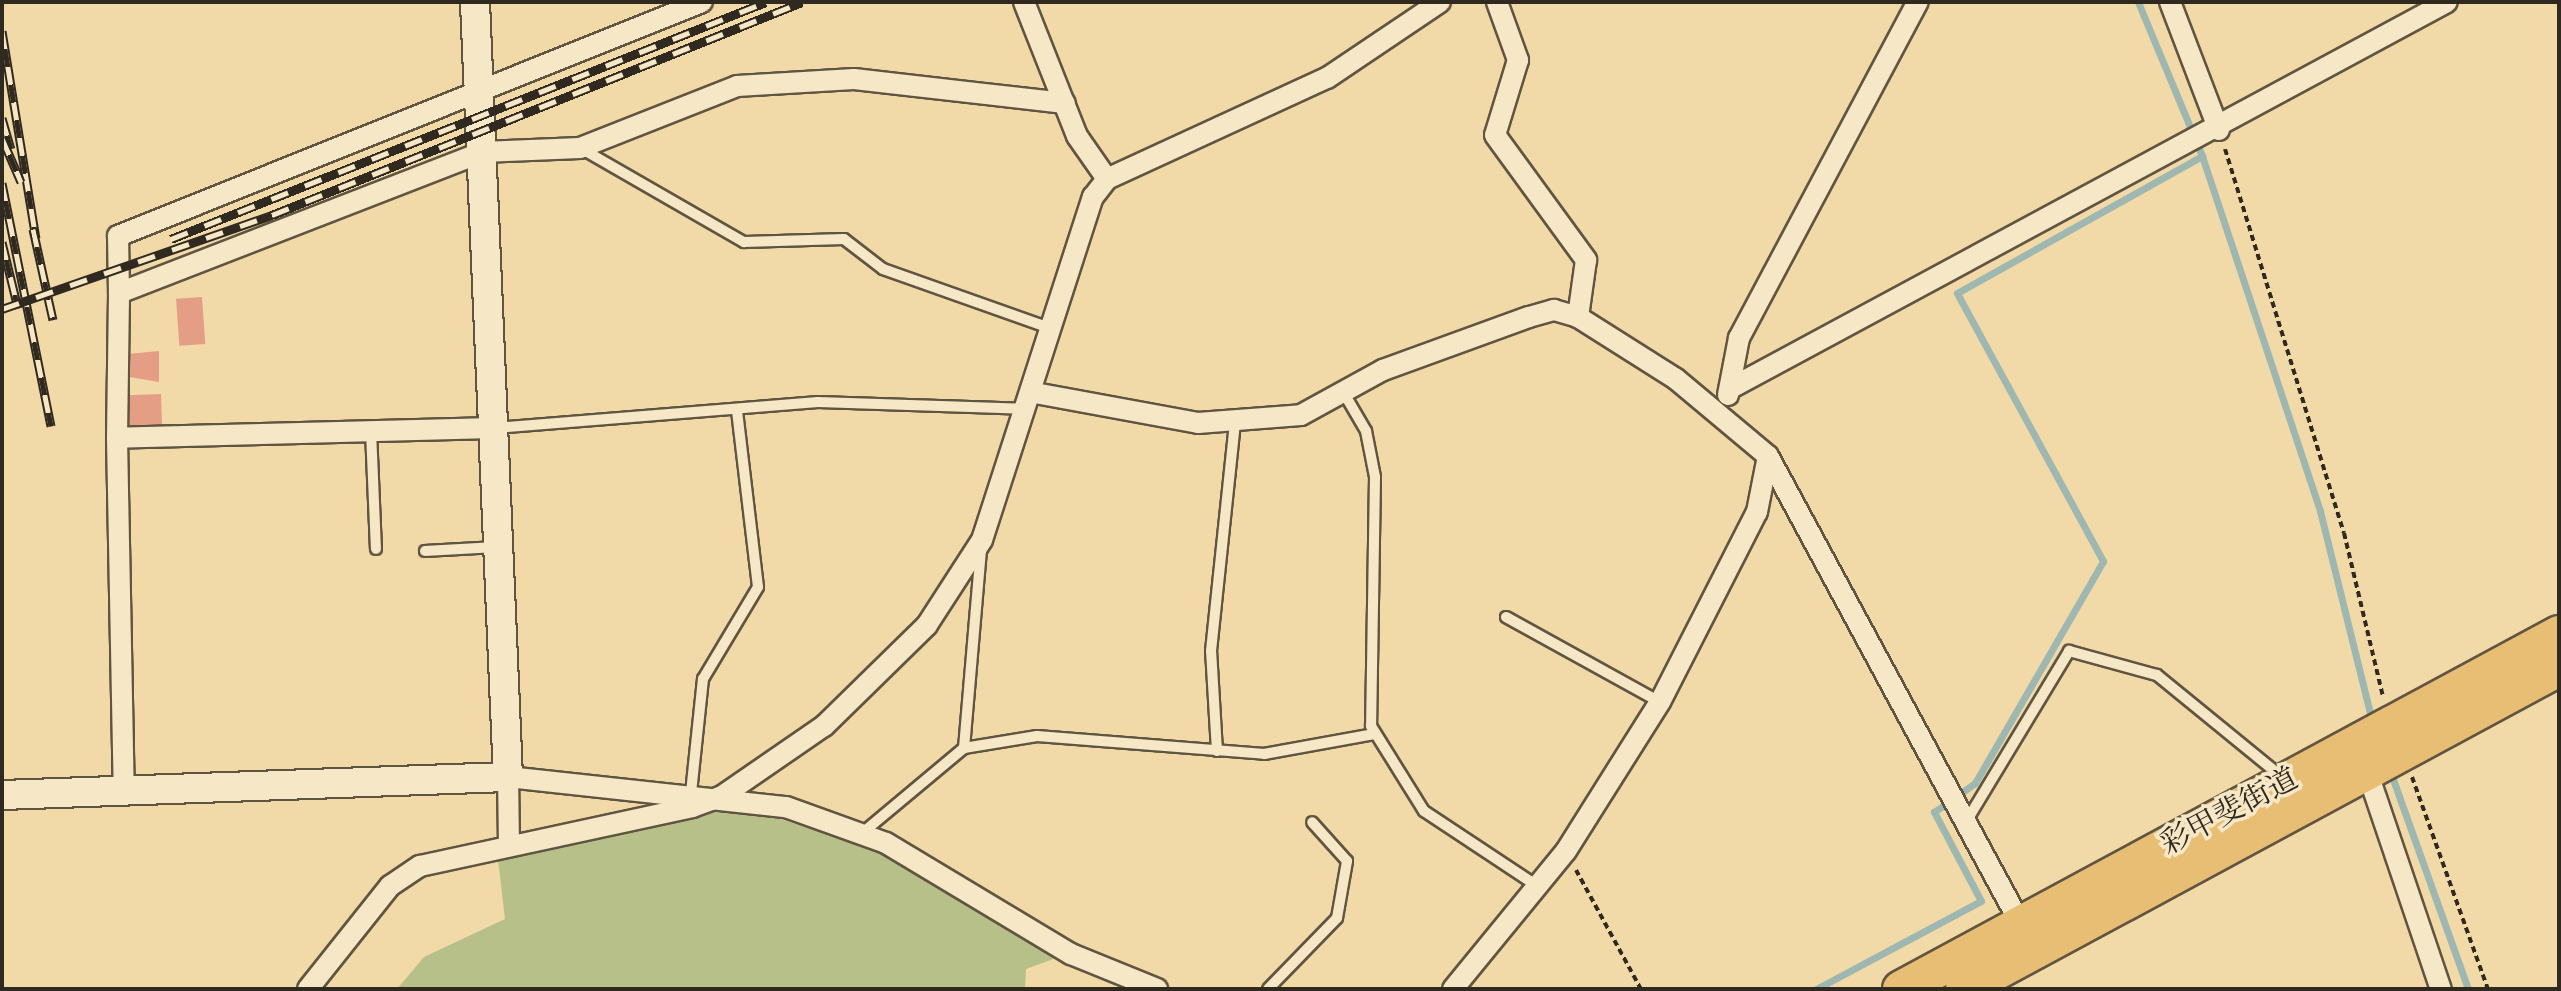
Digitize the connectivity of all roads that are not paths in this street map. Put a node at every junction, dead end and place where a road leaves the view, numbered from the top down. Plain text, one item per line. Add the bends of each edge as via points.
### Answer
1 (475, 2) edge
2 (702, 2) edge
3 (1024, 2) edge
4 (1440, 2) edge
5 (1497, 2) edge
6 (1918, 2) edge
7 (2170, 2) edge
8 (2447, 2) edge
9 (479, 93) junction
10 (1065, 103) junction
11 (2219, 130) junction
12 (580, 148) junction
13 (482, 152) junction
14 (1107, 179) junction
15 (119, 293) junction
16 (1578, 317) junction
17 (1053, 329) junction
18 (1731, 388) junction
19 (1345, 395) junction
20 (1033, 401) junction
21 (737, 410) junction
22 (1720, 414) junction
23 (1235, 421) junction
24 (493, 428) junction
25 (371, 431) junction
26 (117, 438) junction
27 (1768, 456) junction
28 (982, 540) junction
29 (498, 547) junction
30 (376, 549) dead end
31 (425, 551) dead end
32 (1506, 617) dead end
33 (2559, 634) edge
34 (2559, 668) edge
35 (1660, 702) junction
36 (1374, 734) junction
37 (2385, 747) junction
38 (964, 748) junction
39 (1217, 751) junction
40 (508, 777) junction
41 (2285, 780) junction
42 (124, 791) junction
43 (691, 793) junction
44 (2, 795) edge
45 (722, 796) junction
46 (1963, 816) junction
47 (1312, 822) dead end
48 (861, 834) junction
49 (509, 845) junction
50 (1536, 885) junction
51 (2028, 937) junction
52 (308, 989) edge
53 (1157, 989) edge
54 (1268, 989) edge
55 (1453, 989) edge
56 (1901, 989) edge
57 (1964, 989) edge
58 (2441, 989) edge

1 - 9 street
2 - 9 street
3 - 10 street
4 - 14 street via 1327,78
5 - 16 street via 1518,60 1495,135 1586,260
6 - 18 street via 1739,338
7 - 11 street
8 - 11 street
9 - 13 street
9 - 15 street via 118,236
10 - 12 street via 918,83 785,79 680,105
10 - 14 street via 1087,156
11 - 18 street
12 - 13 street
12 - 17 lane via 744,242 844,239 883,269
13 - 15 street
13 - 24 street
14 - 17 street via 1093,197
15 - 26 street
16 - 19 street via 1554,310 1529,317 1383,370
16 - 22 street
17 - 20 street
18 - 22 street
19 - 23 street via 1301,415
19 - 36 lane via 1366,431 1375,477
20 - 21 lane via 818,402
20 - 23 street via 1198,423
20 - 28 street
21 - 24 lane
21 - 43 lane via 758,587 703,679
22 - 27 street
23 - 39 lane via 1211,651
24 - 25 street
24 - 29 street
25 - 26 street
25 - 30 lane
26 - 42 street
27 - 35 street via 1757,512
27 - 46 street
28 - 38 lane
28 - 45 street via 927,625 885,672 824,726
29 - 31 lane
29 - 40 street
32 - 35 lane
33 - 37 highway, 彩甲斐街道
34 - 37 highway, 彩甲斐街道
35 - 50 street via 1566,851
36 - 39 lane via 1264,754
36 - 50 lane via 1424,811
37 - 41 highway, 彩甲斐街道
37 - 51 highway, 彩甲斐街道
37 - 58 street
38 - 39 lane via 1037,736
38 - 48 lane
40 - 42 street
40 - 43 street
40 - 49 street
41 - 46 lane via 2157,675 2069,651
41 - 51 highway, 彩甲斐街道
42 - 44 street
43 - 45 street
45 - 48 street via 786,807
45 - 49 street
46 - 51 street
47 - 54 lane via 1347,861 1337,918
48 - 53 street via 1071,954
49 - 52 street via 404,875
50 - 55 street
51 - 56 highway, 彩甲斐街道
51 - 57 highway, 彩甲斐街道

